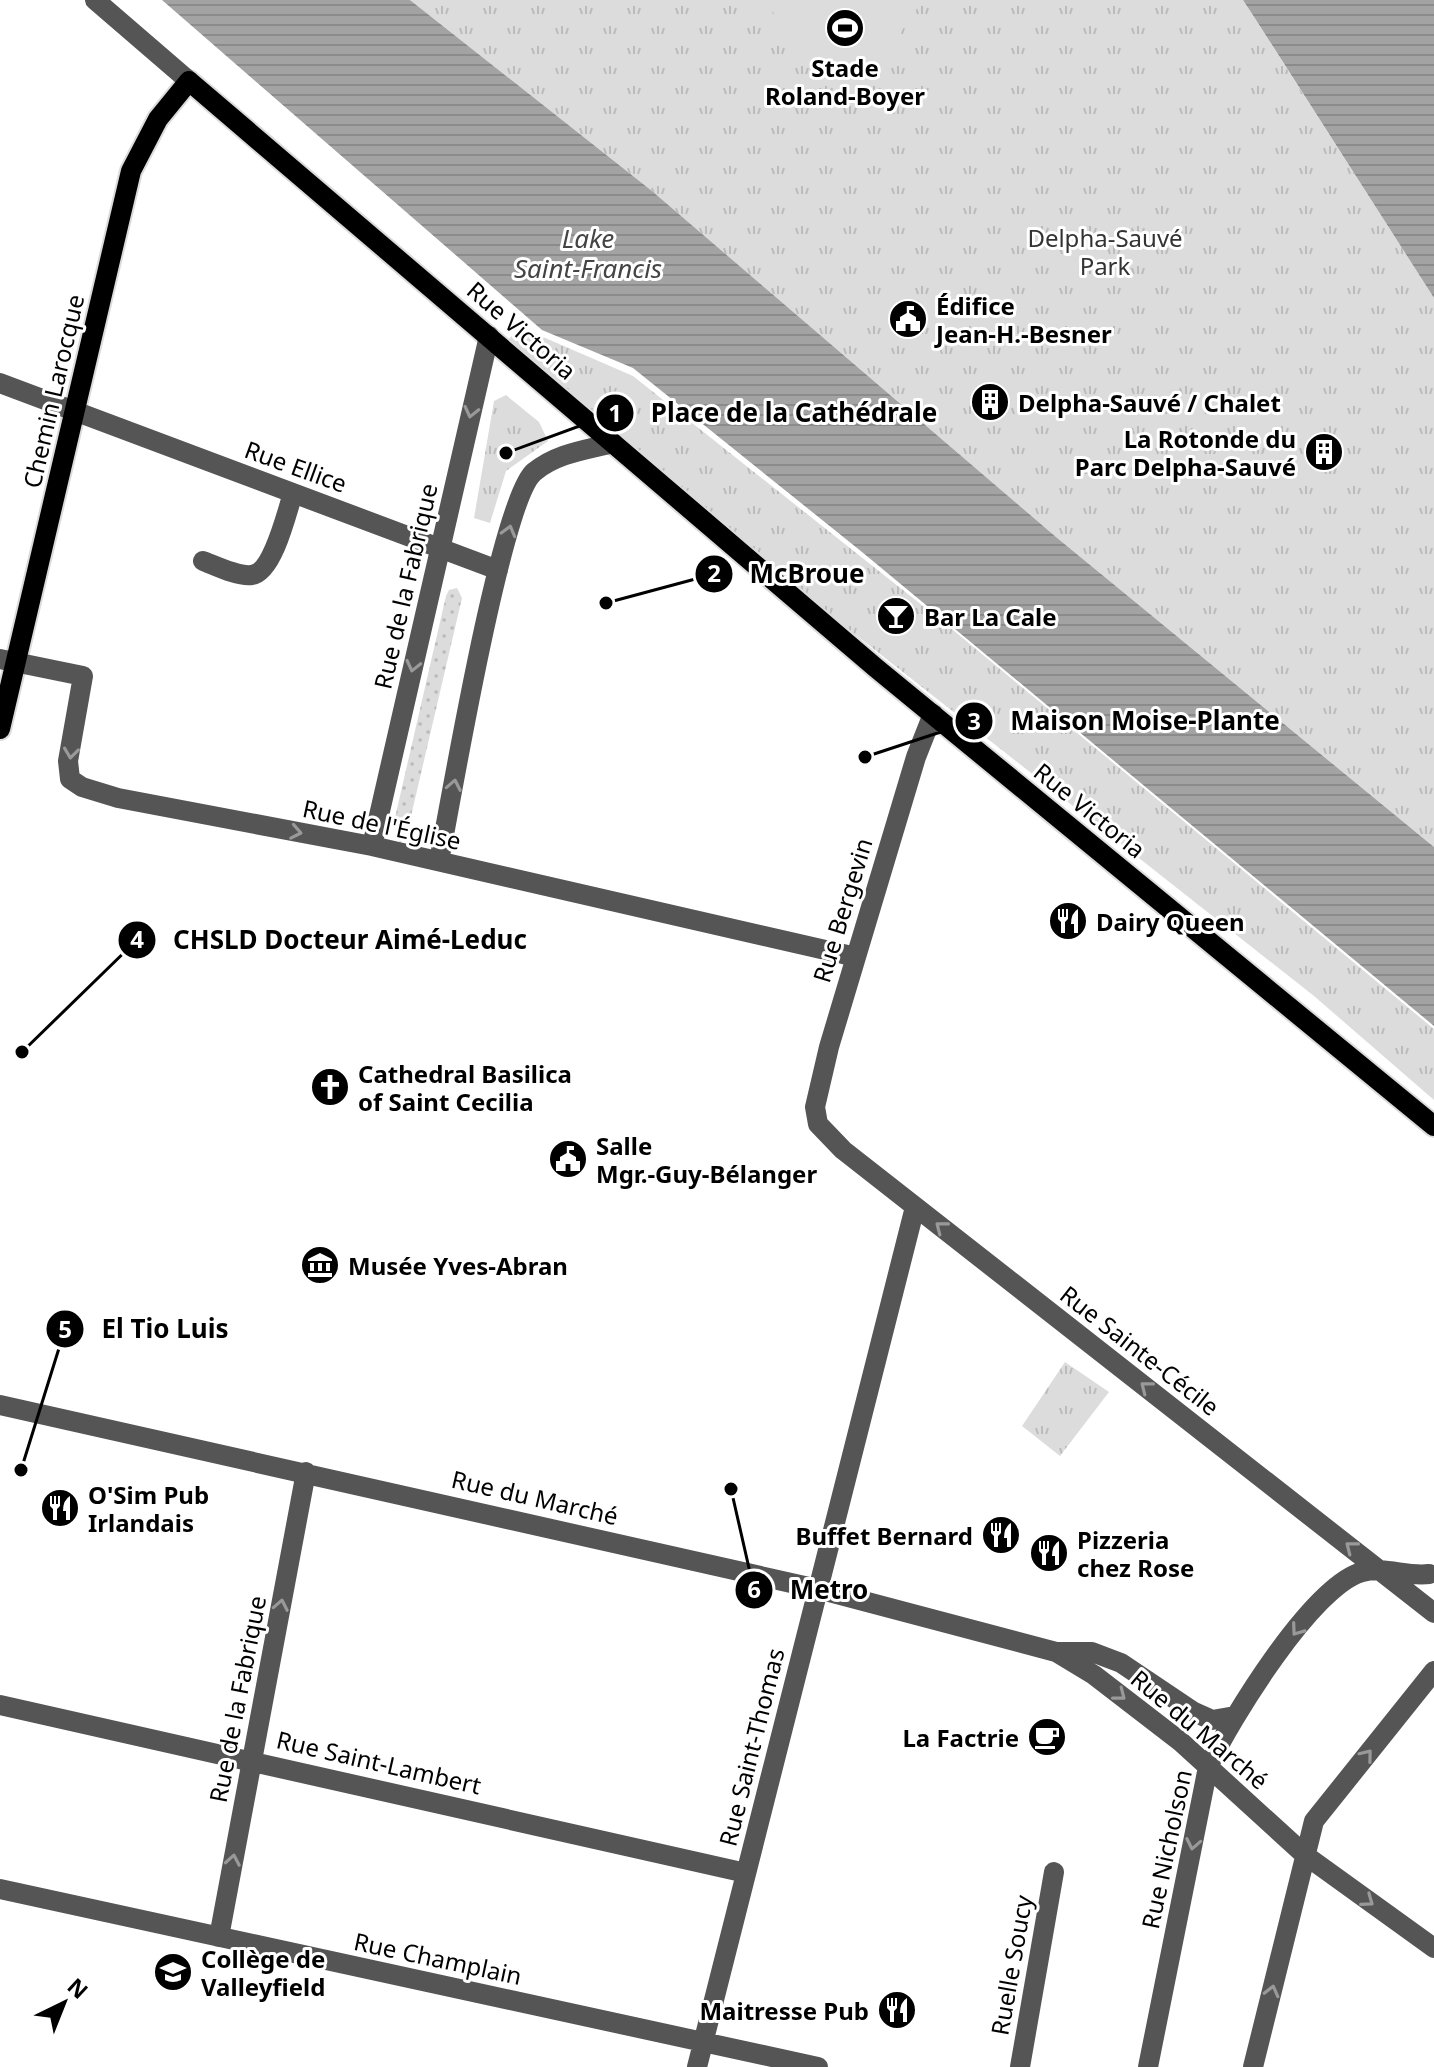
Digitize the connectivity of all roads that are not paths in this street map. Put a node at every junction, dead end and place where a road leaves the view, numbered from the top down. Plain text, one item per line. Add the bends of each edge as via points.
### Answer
1 (95, 0) edge
2 (189, 81) junction
3 (489, 336) junction
4 (0, 383) edge
5 (76, 412) junction
6 (613, 443) junction
7 (293, 493) junction
8 (440, 548) junction
9 (203, 561) dead end
10 (498, 570) junction
11 (7, 661) edge
12 (933, 714) junction
13 (0, 729) edge
14 (372, 846) junction
15 (439, 861) junction
16 (856, 957) junction
17 (818, 1124) joint
18 (1434, 1126) edge
19 (915, 1207) junction
20 (0, 1405) edge
21 (306, 1472) junction
22 (1378, 1569) junction
23 (1431, 1570) edge
24 (818, 1589) junction
25 (1434, 1611) edge
26 (1056, 1652) junction
27 (1434, 1671) edge
28 (0, 1705) edge
29 (1235, 1716) junction
30 (251, 1759) junction
31 (1208, 1767) junction
32 (1305, 1855) junction
33 (1054, 1872) dead end
34 (746, 1873) junction
35 (0, 1889) edge
36 (219, 1937) junction
37 (1434, 1948) edge
38 (703, 2043) junction
39 (697, 2067) edge
40 (818, 2067) edge
41 (1020, 2067) edge
42 (1148, 2067) edge
43 (1253, 2067) edge

1 - 2 street, Rue Victoria
2 - 3 main road, Rue Victoria
2 - 5 main road, Chemin Larocque via 158,119 131,171
3 - 6 main road, Rue Victoria
3 -> 8 street, Rue de la Fabrique
4 - 5 street, Rue Ellice
5 - 7 street, Rue Ellice
5 - 11 main road, Chemin Larocque
10 -> 6 street via 516,503 532,474 559,456
6 - 12 main road, Rue Victoria
7 - 8 street, Rue Ellice
7 - 9 street via 269,562 260,572 249,576
8 - 10 street, Rue Ellice
8 -> 14 street, Rue de la Fabrique
15 -> 10 street
11 - 13 main road, Chemin Larocque
11 -> 14 street, Rue de l'Église via 83,676 68,761 70,779 82,787
12 - 16 street, Rue Bergevin
12 - 18 main road, Rue Victoria
14 - 15 street, Rue de l'Église
15 - 16 street, Rue de l'Église
16 - 17 street, Rue Bergevin via 815,1107
17 - 19 street, Rue Sainte-Cécile
22 -> 19 street, Rue Sainte-Cécile
19 - 24 street, Rue Saint-Thomas
20 - 21 street, Rue du Marché
21 - 24 street, Rue du Marché
30 -> 21 street, Rue de la Fabrique
22 - 23 street, Rue Nicholson via 1413,1576
22 - 25 street, Rue Sainte-Cécile
22 -> 29 street, Rue Nicholson via 1343,1581 1320,1598
23 - 25 street, Rue Nicholson via 1427,1588
24 - 26 street, Rue du Marché
24 - 34 street, Rue Saint-Thomas
26 - 29 street, Rue du Marché via 1092,1652 1121,1663 1194,1712 1212,1720
26 -> 31 street, Rue du Marché via 1094,1675
32 -> 27 street via 1314,1821
28 - 30 street, Rue Saint-Lambert
29 - 31 street, Rue Nicholson
30 - 34 street, Rue Saint-Lambert
36 -> 30 street, Rue de la Fabrique
31 - 32 street, Rue du Marché
31 -> 42 street, Rue Nicholson
32 -> 37 street, Rue du Marché
43 -> 32 street
33 - 41 street, Ruelle Soucy
34 - 38 street, Rue Saint-Thomas
35 - 36 street, Rue Champlain
36 - 38 street, Rue Champlain
38 - 39 street, Rue Saint-Thomas
38 - 40 street, Rue Champlain

